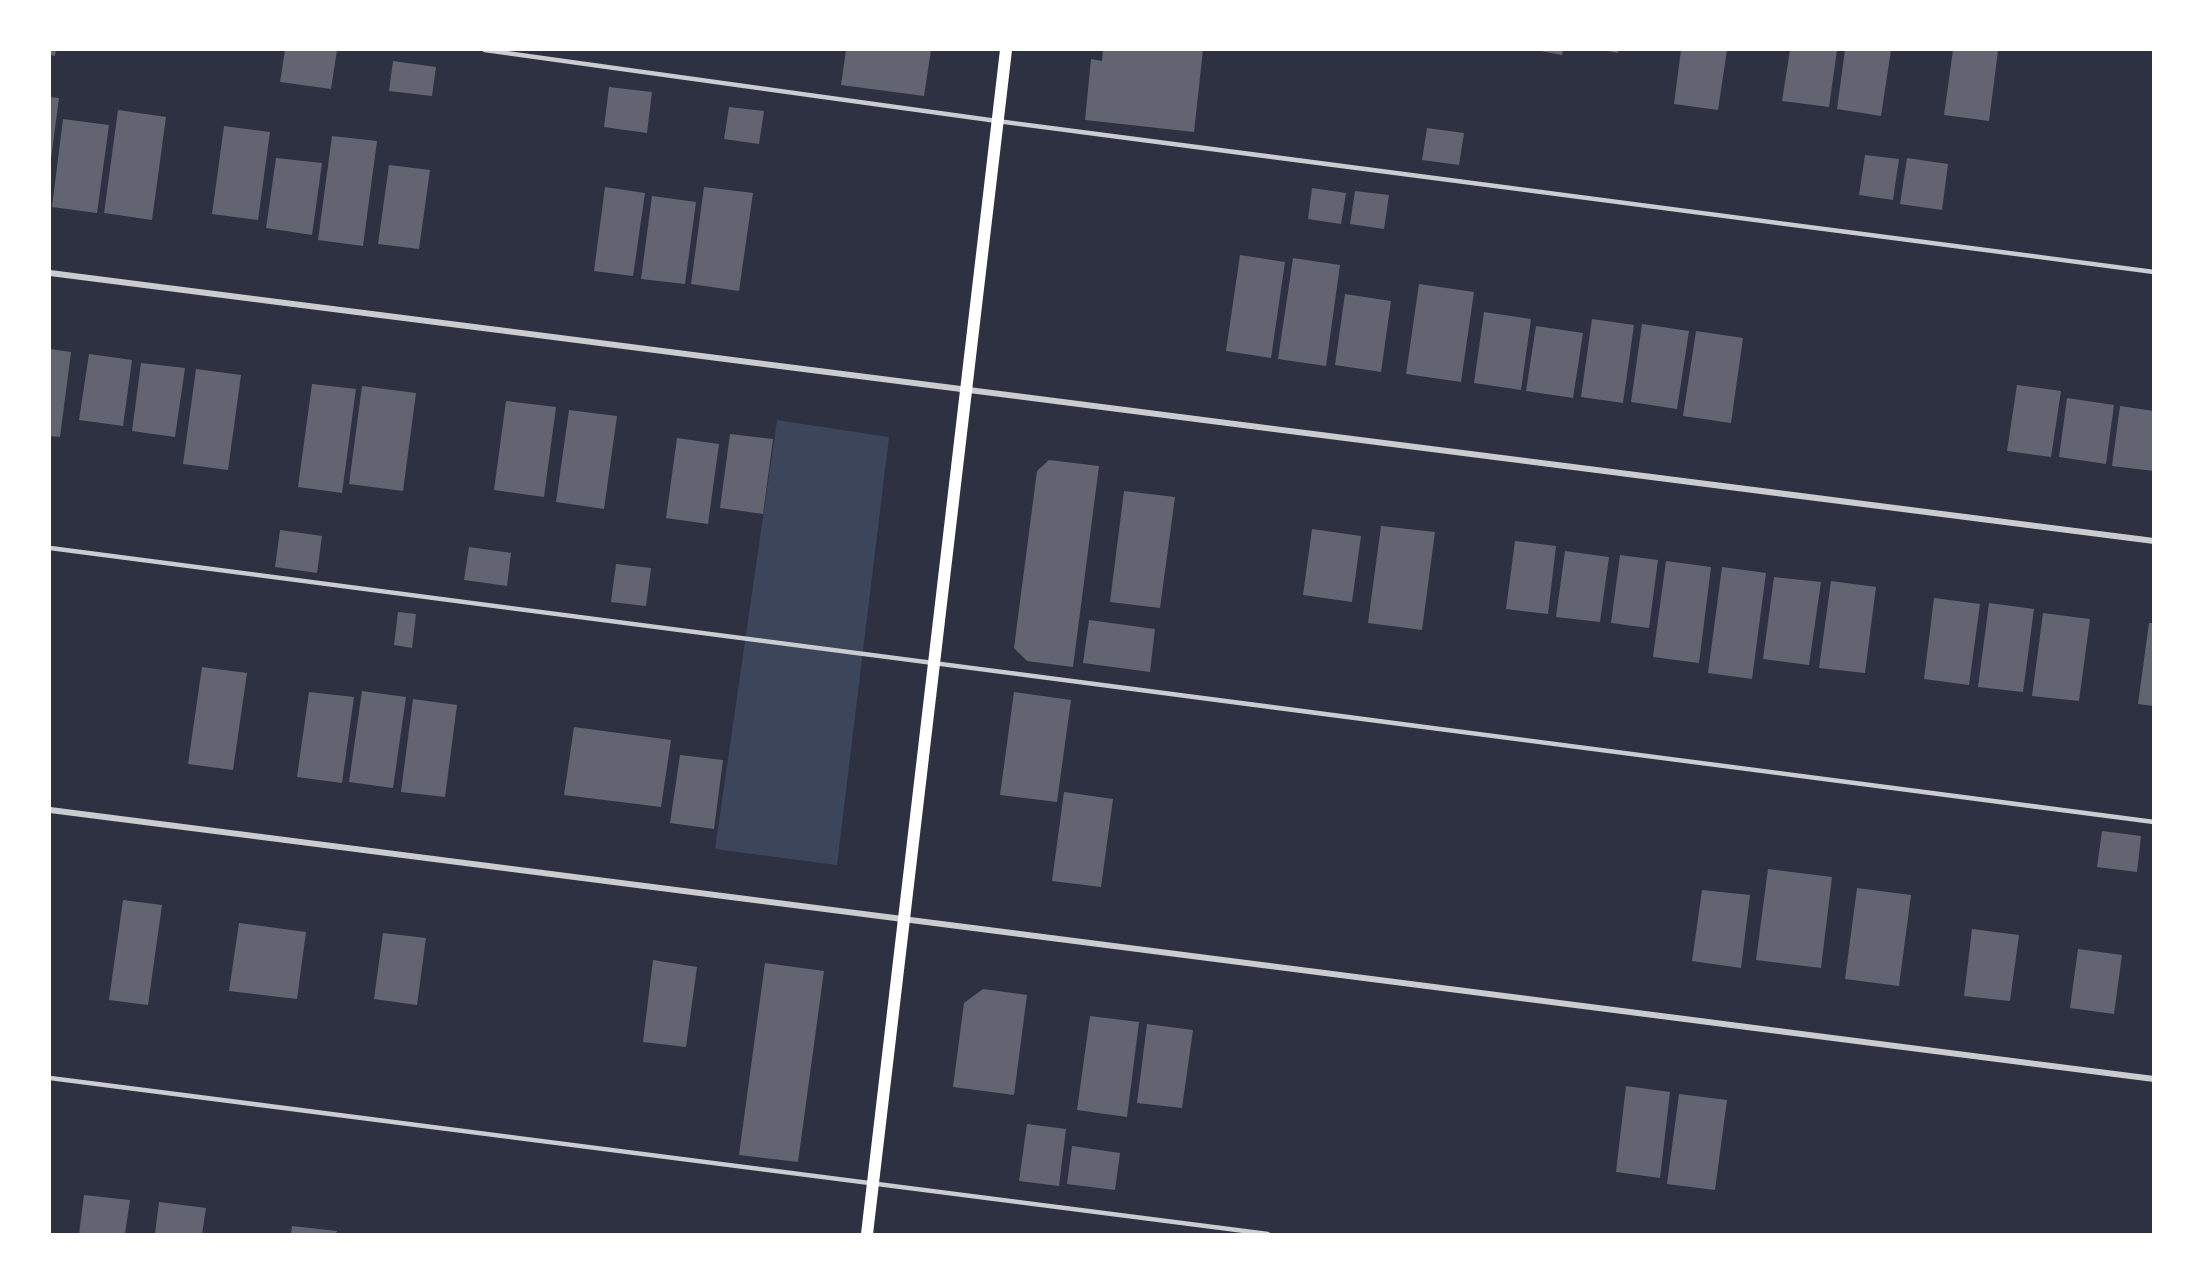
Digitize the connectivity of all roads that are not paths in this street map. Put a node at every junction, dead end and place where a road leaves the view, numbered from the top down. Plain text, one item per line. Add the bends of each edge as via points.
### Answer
1 (485, 50) edge
2 (1006, 50) edge
3 (997, 121) junction
4 (2154, 272) edge
5 (50, 273) edge
6 (966, 389) junction
7 (2154, 541) edge
8 (50, 548) edge
9 (933, 664) junction
10 (50, 810) edge
11 (2154, 822) edge
12 (903, 919) junction
13 (50, 1078) edge
14 (2154, 1079) edge
15 (873, 1183) junction
16 (867, 1234) edge
17 (1268, 1234) edge

1 - 3 lane
2 - 3 main road
3 - 4 lane
3 - 6 main road
5 - 6 street
6 - 7 street
6 - 9 main road
8 - 9 lane
9 - 11 lane
9 - 12 main road
10 - 12 street
12 - 14 street
12 - 15 main road
13 - 15 lane
15 - 16 main road
15 - 17 lane

